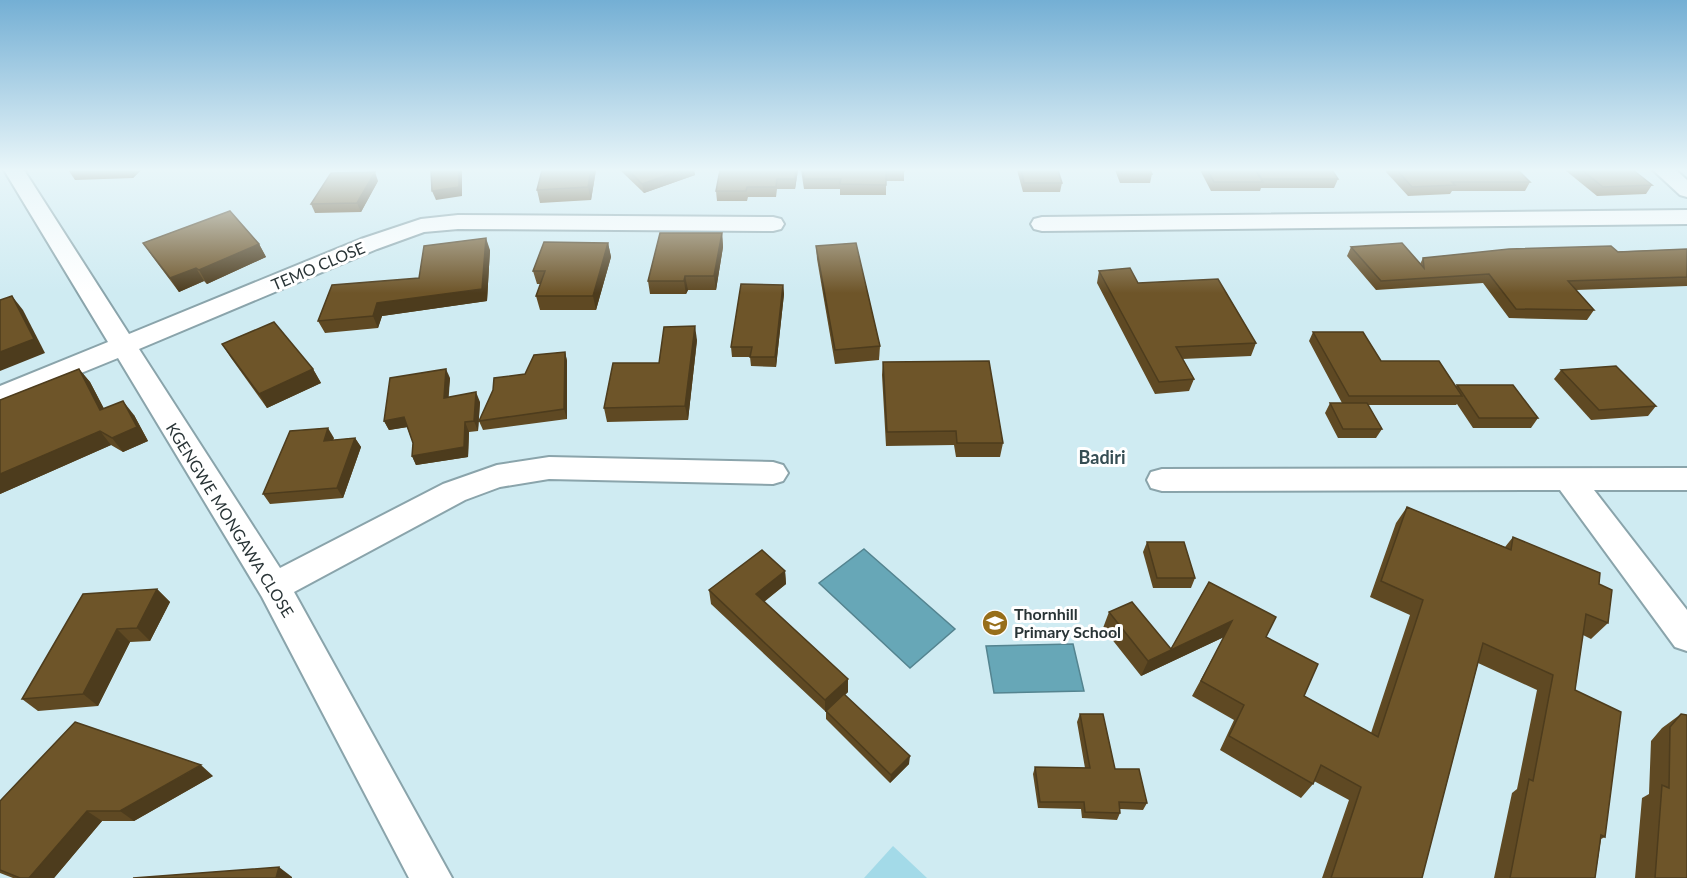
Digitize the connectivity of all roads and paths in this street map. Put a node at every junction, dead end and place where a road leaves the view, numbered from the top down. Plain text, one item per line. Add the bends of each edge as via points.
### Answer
1 (39, 211) edge
2 (1687, 217) edge
3 (773, 224) dead end
4 (1042, 224) dead end
5 (123, 347) junction
6 (0, 397) edge
7 (773, 473) dead end
8 (1687, 479) edge
9 (1162, 480) dead end
10 (1569, 480) junction
11 (274, 587) junction
12 (1687, 636) edge
13 (431, 878) edge

1 - 5 street, KGENGWE MONGAWA CLOSE
2 - 4 street
3 - 5 street, TEMO CLOSE via 458,222 421,226
5 - 6 street, TEMO CLOSE
5 - 11 street, KGENGWE MONGAWA CLOSE
7 - 11 street via 549,468 498,476 454,492
8 - 10 street
9 - 10 street
10 - 12 street
11 - 13 street, KGENGWE MONGAWA CLOSE

